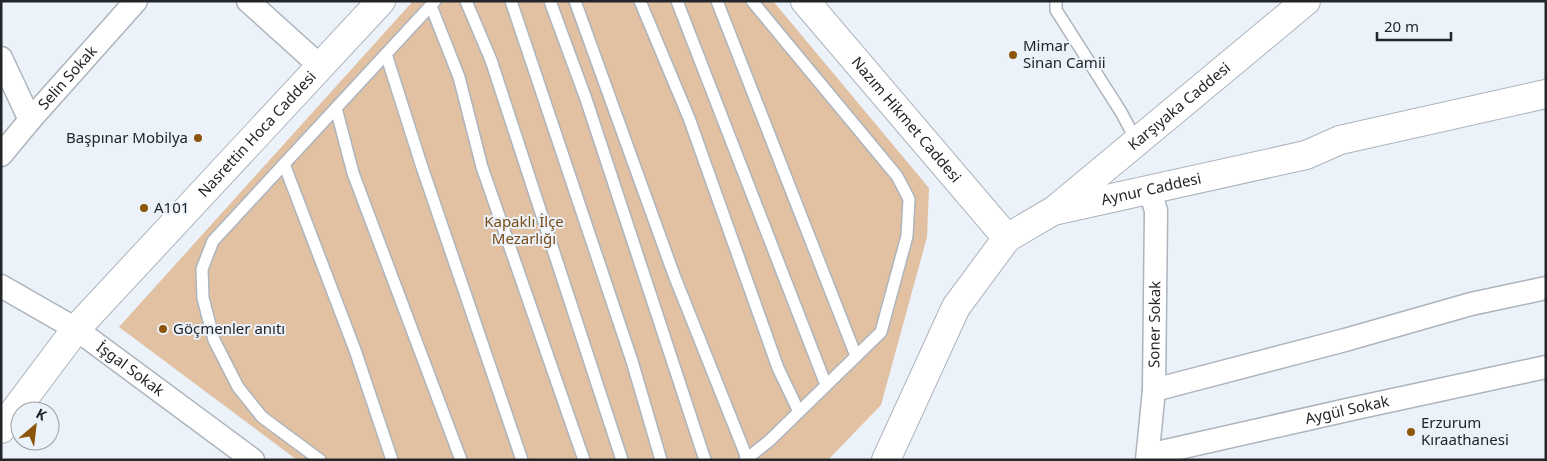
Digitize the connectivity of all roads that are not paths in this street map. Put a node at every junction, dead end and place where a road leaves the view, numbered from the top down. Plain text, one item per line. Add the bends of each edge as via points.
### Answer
1 (136, 1) edge
2 (248, 1) edge
3 (380, 1) edge
4 (466, 1) edge
5 (511, 1) edge
6 (550, 1) edge
7 (575, 1) edge
8 (640, 1) edge
9 (678, 1) edge
10 (717, 1) edge
11 (752, 1) edge
12 (805, 1) edge
13 (1056, 1) edge
14 (1306, 1) edge
15 (433, 4) edge
16 (386, 54) junction
17 (1, 58) edge
18 (320, 66) junction
19 (1546, 94) edge
20 (336, 108) junction
21 (30, 120) junction
22 (1137, 142) junction
23 (1, 155) edge
24 (284, 164) junction
25 (1150, 190) junction
26 (1053, 212) junction
27 (1007, 238) junction
28 (1, 286) edge
29 (1546, 288) edge
30 (76, 329) junction
31 (856, 356) junction
32 (1546, 367) edge
33 (826, 385) junction
34 (1154, 390) junction
35 (799, 412) junction
36 (1, 429) edge
37 (1147, 457) edge
38 (746, 459) edge
39 (253, 460) edge
40 (320, 460) edge
41 (392, 460) edge
42 (462, 460) edge
43 (522, 460) edge
44 (584, 460) edge
45 (622, 460) edge
46 (661, 460) edge
47 (705, 460) edge
48 (886, 460) edge

1 - 21 street, Selin Sokak
2 - 18 street
3 - 18 street, Nasrettin Hoca Caddesi
4 - 45 lane via 490,60
5 - 46 lane via 632,361
6 - 47 lane via 586,99
7 - 38 lane via 674,275
8 - 35 lane via 688,118 778,368
9 - 33 lane
10 - 31 lane
11 - 31 lane via 897,176 909,199 907,236 881,332
12 - 27 street, Nazım Hikmet Caddesi
13 - 22 lane via 1056,10
14 - 22 street, Karşıyaka Caddesi
15 - 16 lane
15 - 44 lane via 459,77 482,167
16 - 20 lane
16 - 43 lane
17 - 21 street
18 - 30 street, Nasrettin Hoca Caddesi
19 - 25 street, Aynur Caddesi via 1340,140 1306,155
20 - 24 lane
20 - 42 lane via 353,174
21 - 23 street, Selin Sokak
22 - 26 street, Karşıyaka Caddesi
24 - 40 lane via 213,241 202,269 203,298 214,340 238,386 262,417
24 - 41 lane via 355,350
25 - 26 street, Aynur Caddesi
25 - 34 street, Soner Sokak via 1156,211
26 - 27 street, Aynur Caddesi
27 - 48 street, Aynur Caddesi via 956,307
28 - 30 street, İşgal Sokak
29 - 34 street via 1471,304
30 - 36 street, Nasrettin Hoca Caddesi
30 - 39 street, İşgal Sokak
31 - 33 lane
32 - 37 street, Aygül Sokak
33 - 35 lane
34 - 37 street, Soner Sokak
35 - 38 lane

